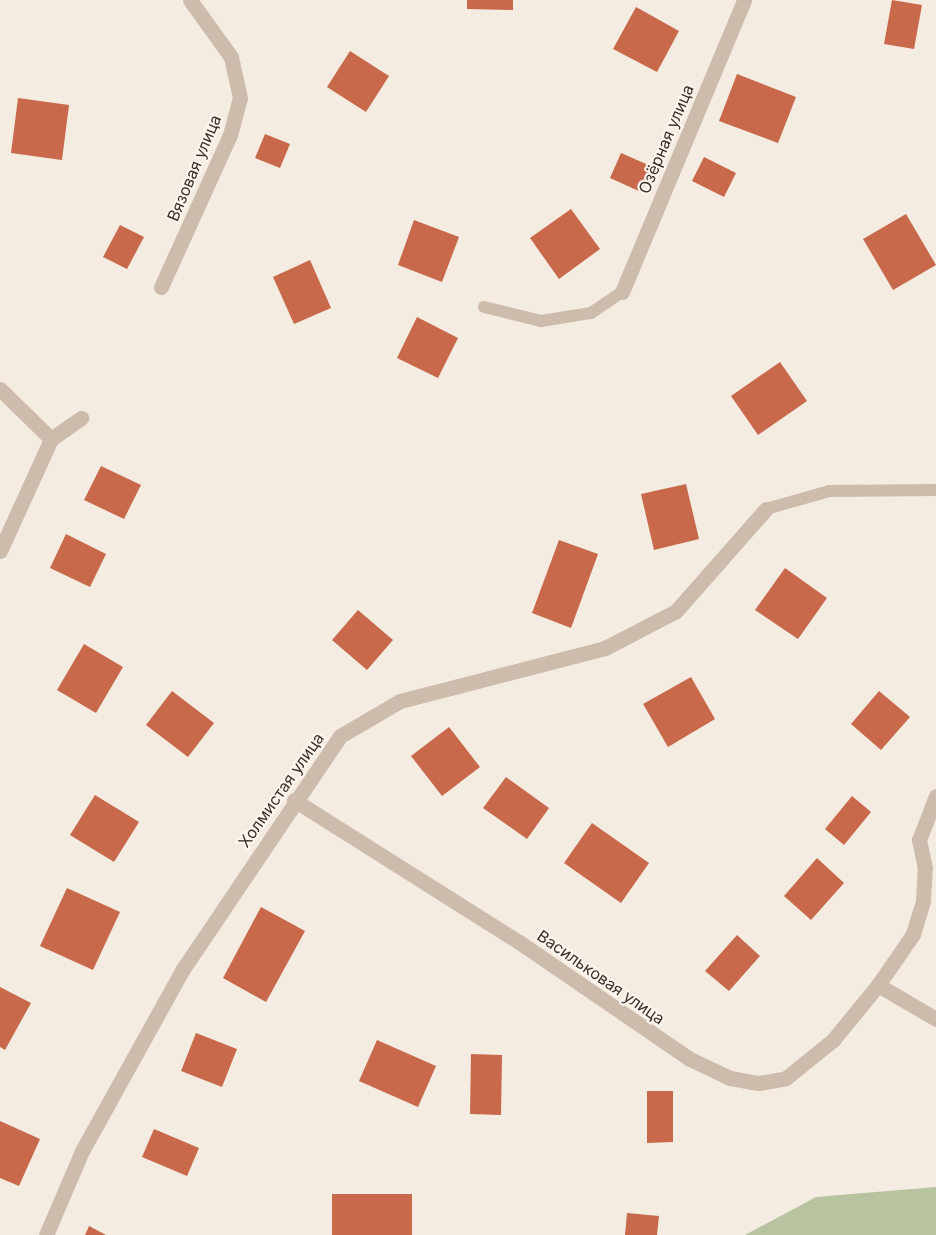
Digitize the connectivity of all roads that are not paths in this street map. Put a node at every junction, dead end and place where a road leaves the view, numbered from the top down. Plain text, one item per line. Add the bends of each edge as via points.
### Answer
1 (190, 0) edge
2 (744, 0) edge
3 (161, 286) dead end
4 (622, 292) joint
5 (484, 307) dead end
6 (0, 389) edge
7 (81, 418) dead end
8 (51, 439) junction
9 (936, 490) edge
10 (765, 509) joint
11 (0, 551) edge
12 (936, 796) edge
13 (294, 800) junction
14 (878, 985) junction
15 (936, 1019) edge
16 (46, 1235) edge

1 - 3 street, Вязовая улица via 231,57 240,98 230,135
2 - 4 street, Озёрная улица
4 - 5 lane via 591,313 541,321
6 - 8 street
7 - 8 street
8 - 11 street
9 - 10 lane via 829,491
10 - 13 street, Холмистая улица via 676,611 605,648 400,701 340,736
12 - 14 street, Васильковая улица via 919,840 925,868 913,933
13 - 14 street, Васильковая улица via 510,936 690,1059 730,1078 759,1083 786,1078 833,1040
13 - 16 street, Холмистая улица via 183,969 82,1151
14 - 15 street

